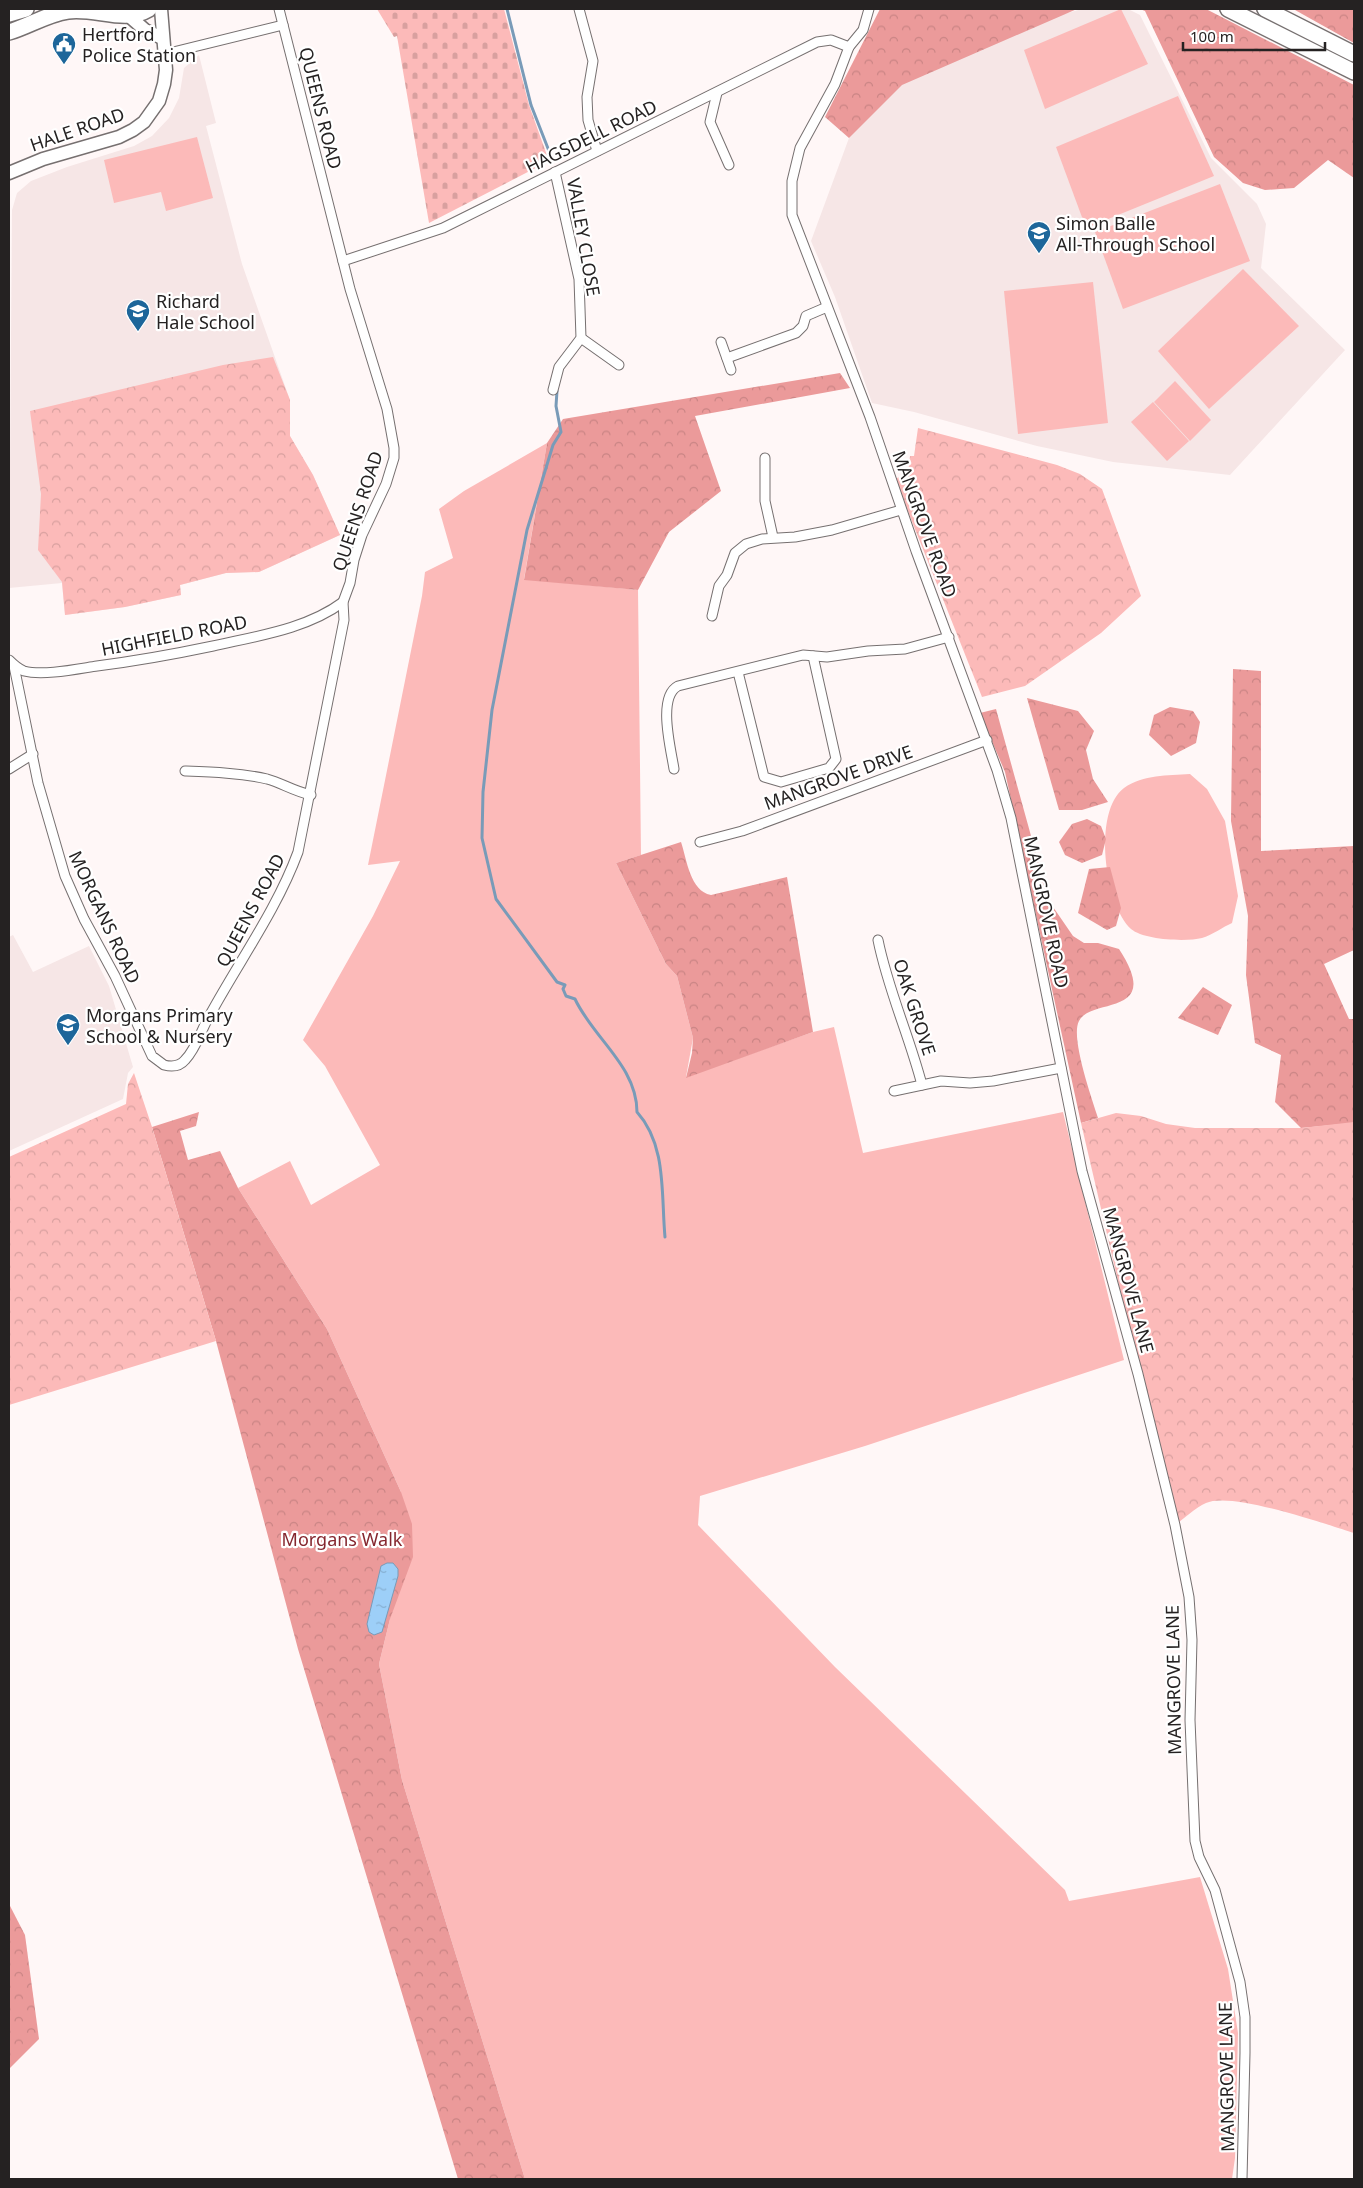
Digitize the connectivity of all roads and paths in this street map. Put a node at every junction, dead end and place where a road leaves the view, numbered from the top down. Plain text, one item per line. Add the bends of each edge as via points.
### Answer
1 (26, 9) edge
2 (149, 9) edge
3 (161, 9) edge
4 (279, 9) edge
5 (579, 9) edge
6 (869, 9) edge
7 (1228, 9) edge
8 (1271, 10) edge
9 (105, 11) edge
10 (9, 14) edge
11 (129, 16) junction
12 (284, 25) junction
13 (9, 32) edge
14 (162, 38) junction
15 (849, 48) junction
16 (165, 54) junction
17 (1354, 54) edge
18 (1354, 72) edge
19 (717, 93) junction
20 (597, 151) junction
21 (729, 165) dead end
22 (555, 172) junction
23 (9, 173) edge
24 (343, 261) junction
25 (827, 306) junction
26 (581, 338) junction
27 (721, 342) dead end
28 (727, 358) junction
29 (618, 365) dead end
30 (731, 370) dead end
31 (553, 390) dead end
32 (765, 458) dead end
33 (901, 510) junction
34 (774, 537) junction
35 (343, 602) junction
36 (712, 616) dead end
37 (949, 637) junction
38 (813, 656) junction
39 (12, 663) edge
40 (738, 672) junction
41 (987, 740) junction
42 (33, 754) junction
43 (674, 768) dead end
44 (9, 769) edge
45 (185, 771) dead end
46 (311, 795) junction
47 (700, 842) dead end
48 (878, 940) dead end
49 (183, 1062) joint
50 (1062, 1068) junction
51 (922, 1084) junction
52 (894, 1091) dead end
53 (1242, 2179) edge

1 - 10 highway
2 - 11 highway
3 - 14 main road, HALE ROAD
4 - 12 street, QUEENS ROAD
5 - 20 street via 593,62 587,97 588,120
6 - 15 street, MANGROVE ROAD via 863,30
7 - 18 highway
8 - 17 highway
9 - 11 highway
9 - 13 highway via 58,13
11 - 14 main road via 144,30
12 - 16 street
12 - 24 street, QUEENS ROAD
14 - 16 main road, HALE ROAD
15 - 19 street, HAGSDELL ROAD via 831,40 822,40
15 - 25 street, MANGROVE ROAD via 835,84 804,140 792,181 792,215
16 - 23 main road, HALE ROAD via 164,84 159,101 133,130
19 - 20 street, HAGSDELL ROAD
19 - 21 street via 710,122
20 - 22 street, HAGSDELL ROAD
22 - 24 street, HAGSDELL ROAD via 443,228
22 - 26 street, VALLEY CLOSE via 579,279
24 - 35 street, QUEENS ROAD via 387,409 394,448 390,472 362,535
25 - 28 street via 806,316 796,333
25 - 33 street, MANGROVE ROAD via 870,417
26 - 29 street
26 - 31 street via 558,366
27 - 28 street
28 - 30 street
32 - 34 street via 765,501
33 - 34 street via 822,532
33 - 37 street, MANGROVE ROAD
34 - 36 street via 753,541 735,553 727,575 718,586
35 - 39 street, HIGHFIELD ROAD via 297,624 184,652 72,670 24,671
35 - 46 street, QUEENS ROAD via 344,620
37 - 38 street via 905,649
37 - 41 street, MANGROVE ROAD
38 - 40 street via 802,655
38 - 40 street via 836,759 829,768 781,782 764,776
39 - 42 street, MORGANS ROAD
40 - 43 street via 678,686 669,693 667,723
41 - 47 street, MANGROVE DRIVE via 742,831
41 - 50 street, MANGROVE ROAD via 1020,856
42 - 44 street
42 - 49 street, MORGANS ROAD via 57,852 84,919 152,1056 164,1065 174,1066
45 - 46 street via 254,776
46 - 49 street, QUEENS ROAD via 298,852 285,884
48 - 51 street, OAK GROVE via 890,991
50 - 51 street via 987,1082 949,1080
50 - 53 street, MANGROVE LANE via 1082,1171 1138,1374 1189,1597 1195,1841 1228,1930 1245,2017
51 - 52 street

